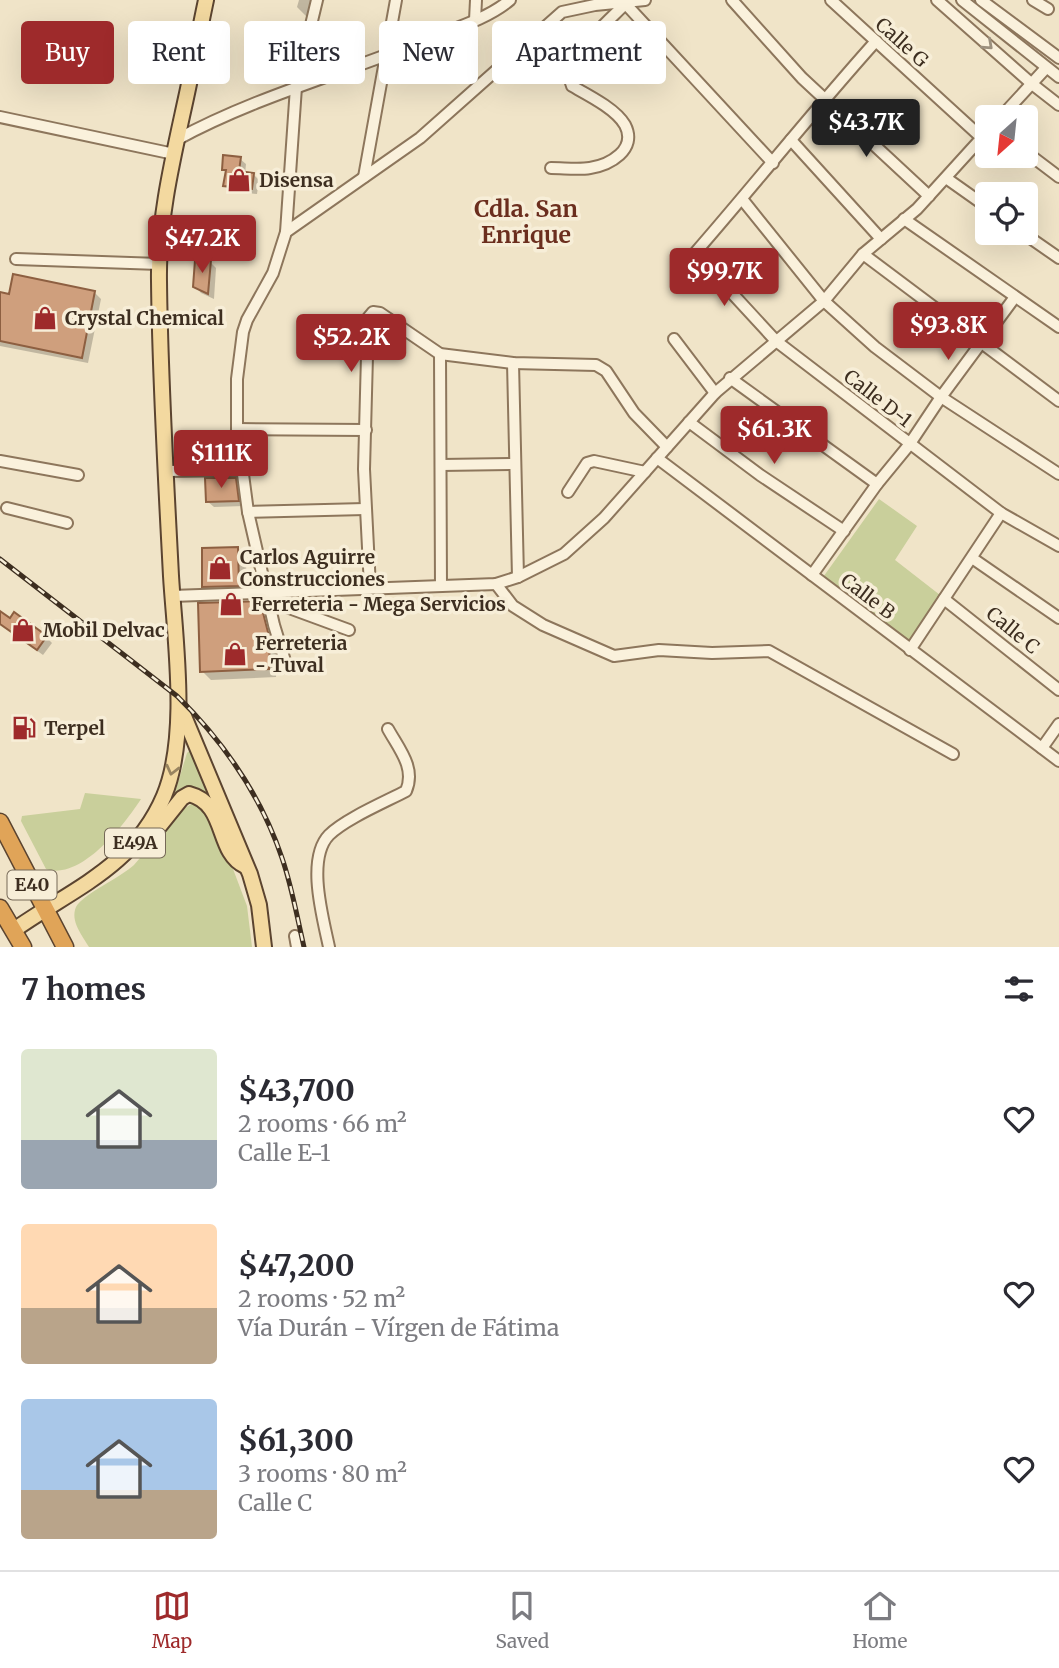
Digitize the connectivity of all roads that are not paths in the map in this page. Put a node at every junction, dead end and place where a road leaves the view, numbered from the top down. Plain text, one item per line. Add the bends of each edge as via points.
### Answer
1 (206, 0) edge
2 (317, 0) edge
3 (396, 0) edge
4 (475, 0) edge
5 (510, 0) edge
6 (645, 0) edge
7 (732, 0) edge
8 (831, 0) edge
9 (937, 0) edge
10 (962, 0) edge
11 (981, 0) edge
12 (1033, 0) edge
13 (624, 2) edge
14 (1048, 9) dead end
15 (475, 20) joint
16 (392, 21) edge
17 (876, 41) junction
18 (379, 58) edge
19 (1059, 58) edge
20 (1046, 68) junction
21 (1059, 77) edge
22 (380, 84) edge
23 (1032, 84) junction
24 (296, 87) junction
25 (824, 99) junction
26 (1012, 105) edge
27 (1059, 105) edge
28 (0, 117) edge
29 (975, 127) edge
30 (791, 140) junction
31 (975, 145) edge
32 (175, 147) junction
33 (1038, 161) edge
34 (773, 163) junction
35 (551, 168) dead end
36 (364, 177) junction
37 (1059, 177) edge
38 (946, 178) junction
39 (929, 196) junction
40 (975, 199) edge
41 (741, 200) junction
42 (904, 219) junction
43 (286, 232) junction
44 (881, 239) junction
45 (1038, 243) edge
46 (863, 254) junction
47 (1059, 258) edge
48 (16, 259) dead end
49 (159, 264) junction
50 (1015, 297) junction
51 (824, 301) junction
52 (1059, 327) edge
53 (674, 339) dead end
54 (776, 341) junction
55 (982, 344) junction
56 (440, 354) junction
57 (513, 363) junction
58 (730, 378) junction
59 (715, 393) junction
60 (941, 397) junction
61 (1059, 401) edge
62 (689, 422) junction
63 (237, 429) junction
64 (366, 430) junction
65 (909, 445) junction
66 (667, 447) junction
67 (657, 458) junction
68 (0, 461) edge
69 (515, 464) junction
70 (441, 465) junction
71 (243, 470) junction
72 (166, 471) junction
73 (645, 472) junction
74 (1059, 474) edge
75 (78, 475) dead end
76 (877, 484) junction
77 (568, 492) dead end
78 (7, 508) dead end
79 (365, 509) junction
80 (248, 512) junction
81 (1000, 513) junction
82 (67, 523) dead end
83 (845, 531) junction
84 (1057, 540) edge
85 (972, 558) junction
86 (812, 575) junction
87 (518, 578) junction
88 (496, 584) junction
89 (441, 586) junction
90 (370, 587) junction
91 (267, 592) junction
92 (172, 596) junction
93 (944, 599) junction
94 (271, 608) junction
95 (1059, 618) edge
96 (349, 630) dead end
97 (910, 650) junction
98 (285, 661) dead end
99 (1059, 690) edge
100 (178, 703) junction
101 (1059, 724) edge
102 (388, 729) dead end
103 (1042, 748) junction
104 (953, 754) dead end
105 (1059, 761) edge
106 (0, 822) edge
107 (134, 844) junction
108 (247, 867) junction
109 (0, 908) edge
110 (45, 909) junction
111 (13, 930) junction
112 (23, 947) edge
113 (65, 947) edge
114 (264, 947) edge
115 (329, 947) edge

1 - 32 main road, E49A
2 - 24 street
3 - 16 street
4 - 15 street
5 - 15 street
6 - 13 street
7 - 25 street
8 - 17 street, Calle G
9 -> 23 street
10 - 20 street
11 - 19 street
12 - 14 street
13 - 34 street
13 - 35 street via 578,55 569,74 572,86 624,124 623,153 590,168
13 - 36 street via 562,12 420,138
17 - 25 street
17 - 29 street, Calle G
18 - 24 street
20 - 21 street
20 - 23 street
22 - 36 street
23 - 26 street
23 - 27 street
24 - 32 street via 211,121
24 - 43 street
25 - 30 street
25 - 39 street
28 - 32 street
30 - 34 street
30 - 44 street
31 - 38 street
32 - 49 main road, E49A
33 - 37 street
34 - 41 street
36 - 43 street
38 - 39 street
38 - 40 street
39 - 42 street
41 - 51 street
41 - 54 street, Calle D-1 via 695,253
42 - 44 street
42 - 50 street
43 - 63 street via 273,274 243,332
44 - 46 street
45 - 47 street
46 - 51 street
46 - 55 street
48 - 49 street
49 - 72 main road, E49A
50 - 52 street
50 - 55 street
51 - 54 street
51 - 60 street
53 - 59 street
54 - 58 street
54 - 65 street, Calle D-1
55 - 60 street
55 - 61 street
56 - 57 street
56 - 64 street via 373,312 368,318
56 - 70 street
57 - 66 street via 596,365 606,371 641,422
57 - 69 street
58 - 59 street
58 - 76 street
59 - 62 street
60 - 65 street
60 - 74 street
62 - 66 street
62 - 83 street
63 - 64 street
63 - 71 street
64 - 79 street
65 - 76 street
65 - 81 street, Calle D-1
66 - 67 street
67 - 73 street
67 - 86 street, Calle B
68 - 75 street
69 - 70 street
69 - 87 street
70 - 89 street
71 - 72 street
71 - 80 street
72 - 92 main road, E49A
73 - 77 street via 594,461 587,463
73 - 87 street via 564,554
76 - 83 street
78 - 82 street
79 - 80 street
79 - 90 street
80 - 91 street
81 - 84 street, Calle D-1
81 - 85 street
83 - 86 street
85 - 93 street
85 - 95 street
86 - 97 street, Calle B
87 - 88 street
88 - 89 street
88 - 104 street via 513,606 542,625 614,656 659,650 769,651
89 - 90 street
90 - 91 street
91 - 92 street
91 - 94 street
92 - 100 main road, E49A
93 - 97 street
93 - 99 street, Calle C
94 - 96 street via 281,605
94 - 98 street
97 - 103 street, Calle B
100 -> 107 main road, E49A via 171,777 153,818
100 - 108 main road, E49A
101 - 103 street
102 - 115 street via 411,780 406,791 328,836 320,853 318,891
103 - 105 street, Calle B
106 - 110 highway, E40
107 - 108 main road via 150,838 181,798 190,794 211,806 231,853
107 - 110 main road, E49A via 103,874
108 - 114 main road, E49A via 259,905
109 - 111 highway, E40
110 - 111 main road, E49A
110 - 113 highway, E40
111 - 112 highway, E40

